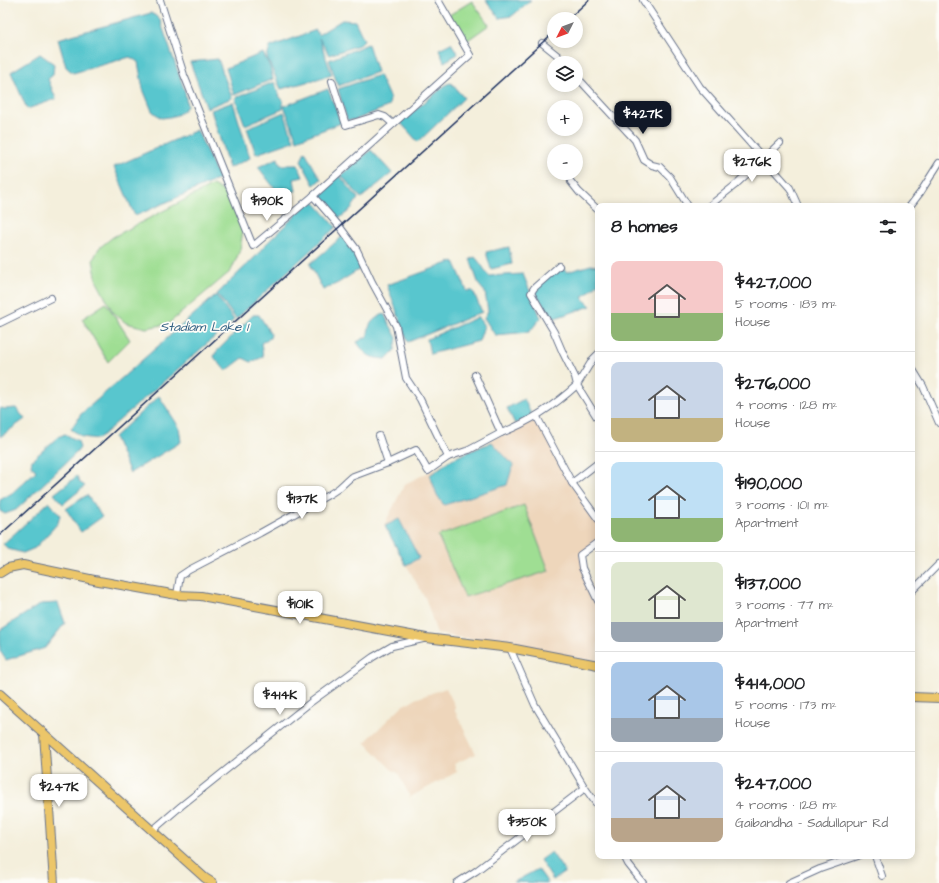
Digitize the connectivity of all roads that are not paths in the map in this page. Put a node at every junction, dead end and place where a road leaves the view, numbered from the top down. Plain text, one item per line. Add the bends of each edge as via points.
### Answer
1 (160, 0) edge
2 (438, 0) edge
3 (643, 0) edge
4 (542, 43) dead end
5 (558, 56) edge
6 (332, 81) dead end
7 (583, 84) edge
8 (393, 124) junction
9 (780, 143) dead end
10 (764, 160) junction
11 (939, 163) edge
12 (571, 182) dead end
13 (313, 196) junction
14 (686, 203) edge
15 (713, 203) edge
16 (797, 203) edge
17 (912, 203) edge
18 (595, 207) edge
19 (559, 266) dead end
20 (51, 298) dead end
21 (0, 323) edge
22 (595, 356) edge
23 (915, 372) edge
24 (475, 375) dead end
25 (577, 385) junction
26 (595, 413) edge
27 (537, 417) junction
28 (939, 423) edge
29 (501, 433) junction
30 (379, 436) dead end
31 (448, 457) junction
32 (388, 463) junction
33 (595, 465) edge
34 (572, 483) junction
35 (595, 515) edge
36 (595, 544) edge
37 (939, 564) edge
38 (2, 569) edge
39 (915, 588) edge
40 (177, 595) junction
41 (595, 595) edge
42 (426, 638) junction
43 (510, 648) junction
44 (595, 664) edge
45 (0, 694) edge
46 (915, 697) edge
47 (939, 698) edge
48 (44, 734) junction
49 (585, 788) junction
50 (595, 802) edge
51 (153, 830) junction
52 (626, 859) edge
53 (849, 859) edge
54 (876, 859) edge
55 (882, 876) dead end
56 (54, 883) edge
57 (213, 883) edge
58 (457, 883) edge
59 (643, 883) edge
60 (789, 883) edge

1 - 13 street via 184,75 253,246
2 - 8 street via 470,55
3 - 10 street via 700,87
4 - 5 street
6 - 8 street via 346,125 379,115
7 - 14 street via 635,140 644,160 660,167 670,177
8 - 13 street
9 - 10 street
10 - 15 street
10 - 16 street via 790,188
11 - 17 street
12 - 18 street
13 - 31 street via 357,250 396,326 406,378 420,399
19 - 25 street via 531,293 554,332
20 - 21 street
22 - 25 street
23 - 28 street via 924,386
24 - 29 street
25 - 26 street
25 - 27 street via 559,402
27 - 29 street
27 - 34 street
29 - 31 street via 469,450
30 - 32 street
31 - 32 street via 428,471 416,450
32 - 40 street via 351,477 330,494 189,570 180,576
33 - 34 street
34 - 35 street
36 - 41 street via 580,555 582,568
37 - 39 street
38 - 40 main road via 23,565
40 - 42 main road via 201,596
42 - 43 main road
42 - 51 street via 392,646 373,657 311,702
43 - 44 main road
43 - 49 street via 535,704
45 - 48 main road
46 - 47 main road
48 - 51 main road
48 - 56 main road
49 - 50 street
49 - 58 street
51 - 57 main road
52 - 59 street
53 - 60 street
54 - 55 street

